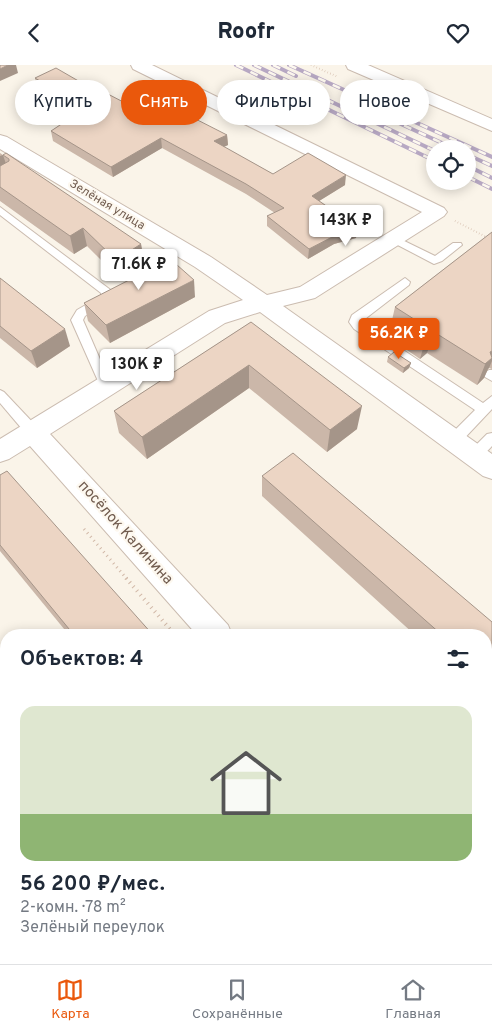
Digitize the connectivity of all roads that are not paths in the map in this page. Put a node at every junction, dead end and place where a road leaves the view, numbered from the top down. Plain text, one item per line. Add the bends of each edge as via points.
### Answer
1 (139, 65) edge
2 (354, 65) edge
3 (492, 125) edge
4 (0, 141) edge
5 (0, 209) edge
6 (394, 239) junction
7 (457, 245) dead end
8 (405, 281) dead end
9 (264, 304) junction
10 (106, 387) junction
11 (0, 395) edge
12 (488, 405) edge
13 (33, 432) junction
14 (492, 438) edge
15 (453, 441) junction
16 (0, 452) edge
17 (483, 462) edge
18 (212, 629) edge

1 - 6 street via 437,212
2 - 3 street
4 - 9 street, Зелёная улица via 203,263
5 - 10 lane via 106,291 107,298 81,313 78,320
6 - 7 lane via 434,260
6 - 9 street via 307,293
8 - 12 lane via 355,322
9 - 10 street via 217,317
9 - 15 street, Зелёная улица
10 - 13 street
11 - 13 lane
12 - 15 lane
13 - 16 street
13 - 18 street, посёлок Калинина
14 - 17 lane
15 - 17 street, Зелёная улица

